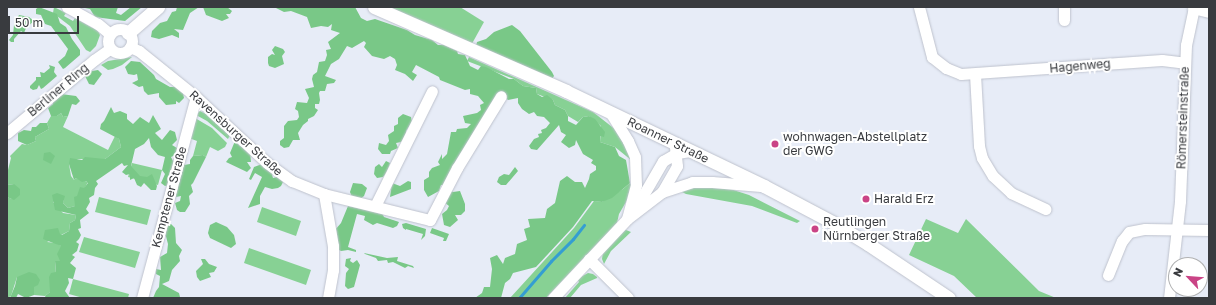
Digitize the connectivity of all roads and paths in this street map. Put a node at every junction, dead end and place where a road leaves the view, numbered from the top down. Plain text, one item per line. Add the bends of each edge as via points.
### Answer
1 (67, 7) edge
2 (158, 7) edge
3 (374, 7) edge
4 (918, 7) edge
5 (1064, 7) edge
6 (1194, 8) edge
7 (1209, 12) edge
8 (1064, 20) dead end
9 (128, 33) junction
10 (110, 34) junction
11 (130, 47) junction
12 (110, 49) junction
13 (1185, 62) junction
14 (975, 74) junction
15 (432, 91) dead end
16 (501, 96) dead end
17 (196, 97) junction
18 (610, 112) junction
19 (7, 133) edge
20 (674, 148) junction
21 (764, 186) junction
22 (662, 192) junction
23 (324, 194) junction
24 (375, 206) junction
25 (1046, 209) dead end
26 (627, 219) junction
27 (1177, 229) junction
28 (1209, 230) edge
29 (589, 259) junction
30 (1108, 275) dead end
31 (142, 298) edge
32 (328, 298) edge
33 (553, 298) edge
34 (628, 298) edge
35 (949, 298) edge
36 (1169, 298) edge

1 - 10 street via 98,24
2 - 9 street
3 - 18 street, Roanner Straße
4 - 14 street, Hagenweg via 932,57 955,72
5 - 8 street
6 - 7 street
6 - 13 street, Römersteinstraße
9 - 10 street via 119,29
9 - 11 street via 131,39
10 - 12 street
11 - 12 street via 121,53
11 - 17 street, Ravensburger Straße via 139,51
12 - 19 street, Berliner Ring
13 - 14 street, Hagenweg via 1162,60
13 - 27 street, Römersteinstraße
14 - 25 street via 982,158 993,176 1011,193
15 - 24 street
16 - 24 street, Ravensburger Straße via 457,168 430,220
17 - 23 street, Ravensburger Straße via 281,175
17 - 31 street, Kemptener Straße
18 - 20 street, Roanner Straße
18 - 26 street via 635,157 636,185
20 - 21 street, Roanner Straße via 690,151
20 - 22 street via 677,166
20 - 26 street
21 - 22 street via 692,182
21 - 35 street, Roanner Straße via 862,240
22 - 26 street
23 - 24 street, Ravensburger Straße
23 - 32 street via 333,246 333,270
26 - 29 street
27 - 28 street
27 - 30 street via 1129,232 1122,241
27 - 36 street, Römersteinstraße
29 - 33 street
29 - 34 street

